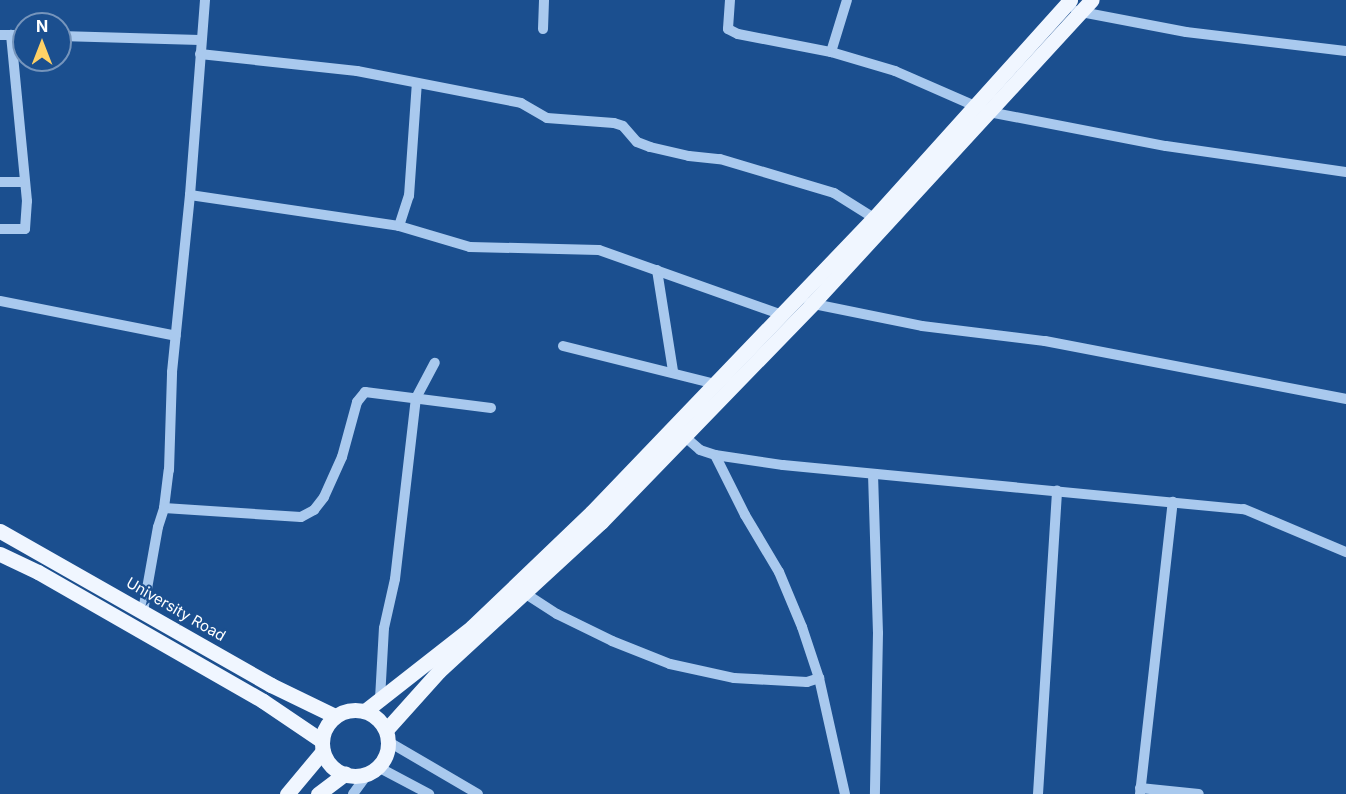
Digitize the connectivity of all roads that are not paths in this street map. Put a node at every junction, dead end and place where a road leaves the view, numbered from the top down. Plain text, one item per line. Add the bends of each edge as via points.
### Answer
1 (205, 0) edge
2 (544, 0) edge
3 (730, 0) edge
4 (847, 0) edge
5 (1092, 0) edge
6 (1067, 2) edge
7 (1079, 13) junction
8 (543, 29) dead end
9 (5, 35) edge
10 (72, 36) edge
11 (200, 40) junction
12 (1346, 51) edge
13 (831, 52) junction
14 (200, 54) junction
15 (417, 82) junction
16 (975, 106) junction
17 (989, 112) junction
18 (1346, 172) edge
19 (0, 182) edge
20 (24, 182) junction
21 (190, 195) junction
22 (874, 218) junction
23 (399, 226) junction
24 (0, 229) edge
25 (657, 270) junction
26 (796, 299) junction
27 (0, 302) edge
28 (812, 304) junction
29 (780, 314) junction
30 (176, 336) junction
31 (562, 346) dead end
32 (435, 363) dead end
33 (674, 371) junction
34 (715, 384) junction
35 (416, 398) junction
36 (1346, 399) edge
37 (490, 408) dead end
38 (684, 436) junction
39 (715, 455) junction
40 (873, 474) junction
41 (1057, 491) junction
42 (1173, 502) junction
43 (164, 508) junction
44 (0, 531) edge
45 (1346, 552) edge
46 (0, 554) edge
47 (526, 594) junction
48 (143, 611) junction
49 (819, 678) junction
50 (380, 699) junction
51 (364, 711) junction
52 (335, 716) junction
53 (387, 736) junction
54 (322, 746) junction
55 (373, 770) junction
56 (345, 774) junction
57 (1140, 791) edge
58 (286, 794) edge
59 (318, 794) edge
60 (353, 794) edge
61 (429, 794) edge
62 (478, 794) edge
63 (845, 794) edge
64 (875, 794) edge
65 (1038, 794) edge
66 (1199, 794) edge

1 - 11 street
2 - 8 street
3 - 13 street via 728,29 763,40
4 - 13 street
5 - 7 main road
6 - 7 street
6 - 16 main road
7 - 12 street via 1186,32
7 - 17 main road
9 - 20 street
10 - 11 street
11 - 14 street
13 - 16 street via 895,71
14 - 15 street via 357,71
14 - 21 street
15 - 22 street via 521,103 547,118 614,123 650,147 720,159 834,193
15 - 23 street via 414,160 409,196
16 - 22 main road
17 - 18 street via 1166,146
17 - 28 main road
19 - 20 street
20 - 24 street via 25,229
21 - 23 street
21 - 30 street
22 - 26 main road
23 - 25 street via 470,247 599,250
25 - 29 street
25 - 33 street
26 - 28 street
26 - 29 main road
27 - 30 street
28 - 36 street via 922,326 1045,341
28 - 38 main road
29 - 34 main road
30 - 43 street
31 - 33 street
32 - 35 street
33 - 34 street
34 - 50 main road via 592,512 472,627
35 - 37 street
35 - 43 street via 364,392 324,497 314,510 301,517
35 - 50 street via 395,579 384,628
38 - 39 street via 700,450
38 - 47 main road
39 - 40 street
39 - 49 street via 779,572
40 - 41 street
40 - 64 street via 878,633
41 - 42 street
41 - 65 street
42 - 45 street via 1244,509
42 - 57 street
43 - 48 street
44 - 48 main road, University Road
46 - 54 main road via 262,700
47 - 49 street via 612,641 670,664 734,678 807,682
47 - 53 main road via 439,671
48 - 52 main road, University Road via 271,685
49 - 63 street
50 - 51 main road
51 - 52 main road via 344,711
51 - 53 main road via 374,715
52 - 54 main road via 328,723
53 - 55 main road via 384,760
53 - 62 street
54 - 56 main road via 327,761
54 - 58 main road
55 - 56 main road
55 - 60 street
55 - 61 street
56 - 59 main road
57 - 66 street

